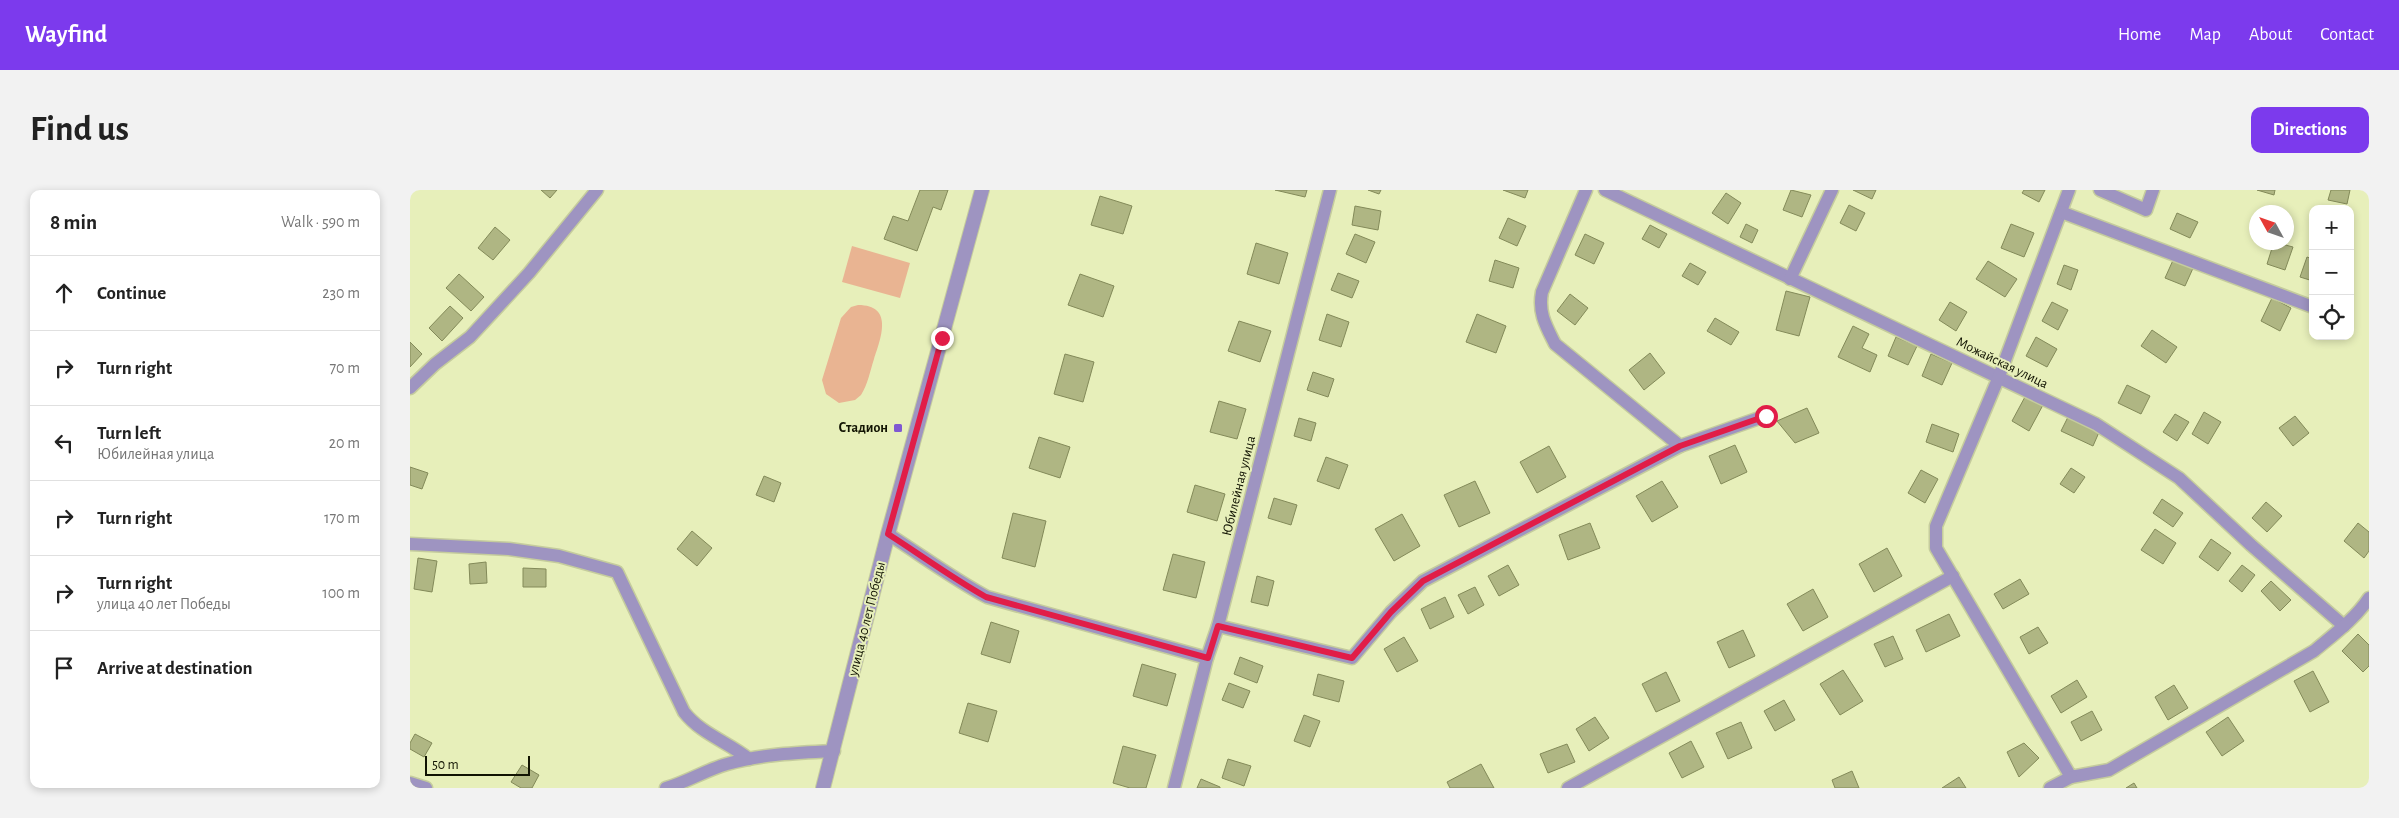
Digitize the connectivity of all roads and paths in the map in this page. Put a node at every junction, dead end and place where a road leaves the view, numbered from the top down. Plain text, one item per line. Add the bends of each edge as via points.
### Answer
1 (597, 190) edge
2 (982, 190) edge
3 (1330, 190) edge
4 (1586, 190) edge
5 (1605, 190) edge
6 (1832, 190) edge
7 (2069, 190) edge
8 (2100, 190) edge
9 (2153, 190) edge
10 (2061, 212) junction
11 (1790, 279) junction
12 (2309, 305) edge
13 (1998, 379) junction
14 (410, 388) edge
15 (1766, 416) dead end
16 (1680, 446) junction
17 (888, 534) junction
18 (410, 544) edge
19 (1953, 576) junction
20 (2367, 606) edge
21 (1218, 626) junction
22 (2344, 626) junction
23 (1208, 658) junction
24 (834, 751) junction
25 (749, 759) junction
26 (2071, 777) junction
27 (410, 784) edge
28 (426, 788) edge
29 (666, 788) edge
30 (823, 788) edge
31 (1174, 788) edge
32 (1568, 788) edge
33 (2050, 788) edge

1 - 14 street via 470,338
2 - 17 street, улица 40 лет Победы
3 - 21 street, Юбилейная улица
4 - 16 street via 1542,292 1539,306 1543,321 1555,344
5 - 11 street, Можайская улица
6 - 11 street
7 - 10 street
8 - 9 street via 2146,210
10 - 12 street
10 - 13 street
11 - 13 street, Можайская улица
13 - 19 street via 1936,526 1936,548
13 - 22 street, Можайская улица via 2096,424 2179,478
15 - 16 street
16 - 21 street via 1423,581 1391,612 1352,658
17 - 23 street via 986,597
17 - 24 street, улица 40 лет Победы
18 - 25 street via 509,549 559,556 617,572 684,712 704,731
19 - 26 street
19 - 32 street
20 - 22 street
21 - 23 street, Юбилейная улица
22 - 26 street via 2314,651 2109,770
23 - 31 street, Юбилейная улица
24 - 25 street
24 - 30 street, улица 40 лет Победы
25 - 29 street via 724,765
26 - 33 street
27 - 28 street

